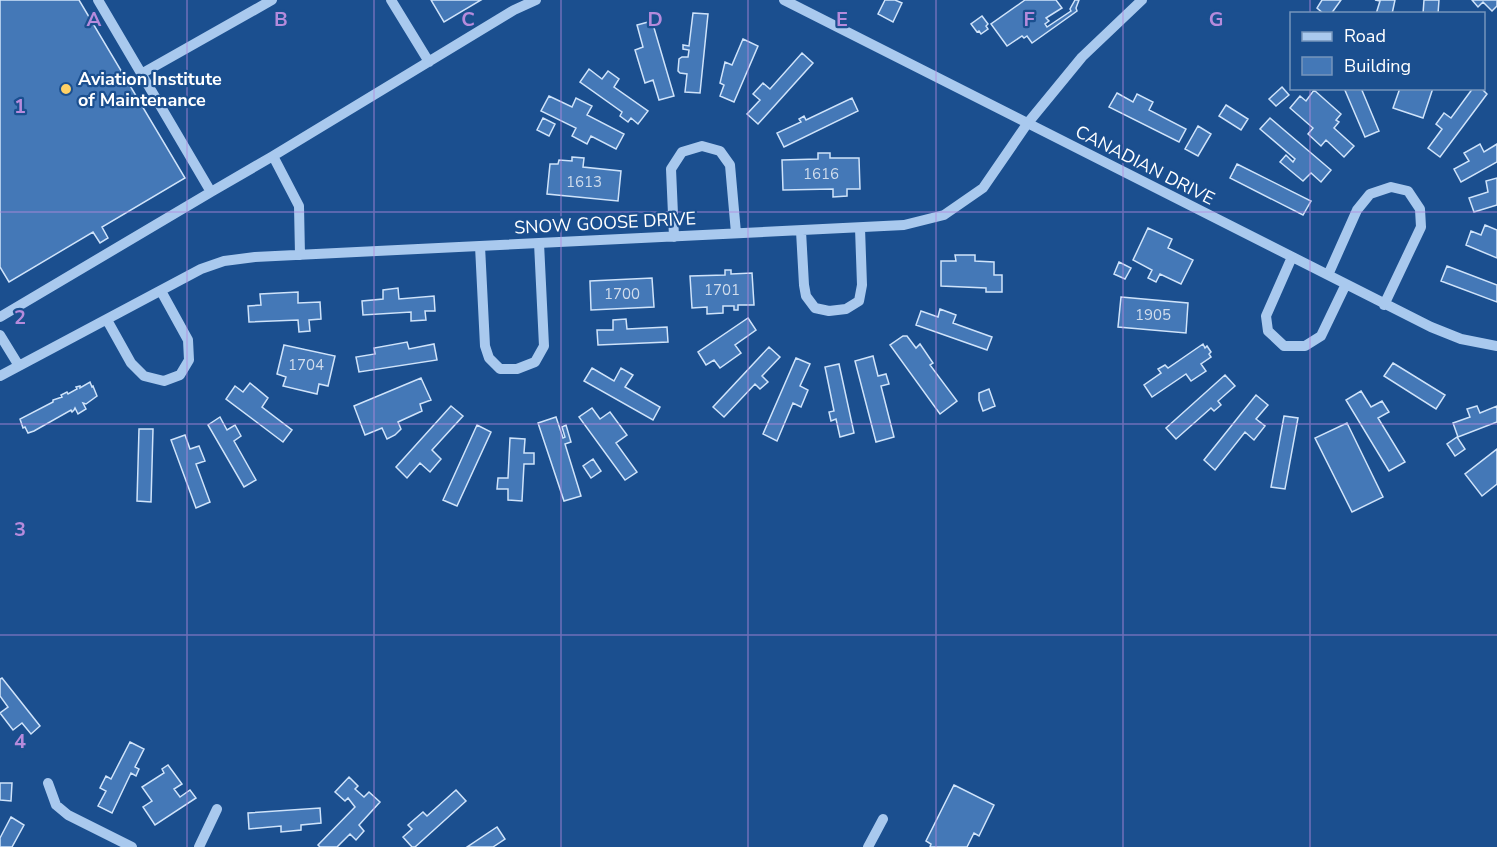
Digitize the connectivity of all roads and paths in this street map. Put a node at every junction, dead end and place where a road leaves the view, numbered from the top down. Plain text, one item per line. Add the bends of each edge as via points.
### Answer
1 (98, 0) edge
2 (272, 0) edge
3 (391, 0) edge
4 (537, 0) edge
5 (784, 0) edge
6 (1142, 0) edge
7 (429, 62) junction
8 (141, 74) junction
9 (1027, 124) junction
10 (273, 156) junction
11 (211, 192) junction
12 (860, 228) junction
13 (801, 231) junction
14 (736, 233) junction
15 (674, 237) junction
16 (539, 243) junction
17 (480, 246) junction
18 (300, 255) junction
19 (1292, 257) junction
20 (1328, 275) junction
21 (1346, 284) junction
22 (161, 291) junction
23 (1384, 305) junction
24 (0, 317) edge
25 (107, 320) junction
26 (0, 335) edge
27 (1497, 346) edge
28 (19, 366) junction
29 (0, 376) edge
30 (48, 783) dead end
31 (217, 809) dead end
32 (883, 819) dead end
33 (132, 847) edge
34 (199, 847) edge
35 (868, 847) edge

1 - 8 street
2 - 8 street
3 - 7 street
4 - 7 street
5 - 9 street, CANADIAN DRIVE
6 - 9 street, SNOW GOOSE DRIVE via 1082,57
7 - 10 street
8 - 11 street
9 - 12 street, SNOW GOOSE DRIVE via 983,188 944,215 904,225
9 - 19 street, CANADIAN DRIVE
10 - 11 street
10 - 18 street via 299,207
11 - 24 street
12 - 13 street, SNOW GOOSE DRIVE
12 - 13 street via 859,301 846,309 829,311 815,308 806,296
13 - 14 street, SNOW GOOSE DRIVE
14 - 15 street, SNOW GOOSE DRIVE
14 - 15 street via 730,165 720,151 702,146 682,152 671,169
15 - 16 street, SNOW GOOSE DRIVE
16 - 17 street, SNOW GOOSE DRIVE
16 - 17 street via 544,346 535,362 517,369 500,369 489,358 485,346
17 - 18 street, SNOW GOOSE DRIVE
18 - 22 street, SNOW GOOSE DRIVE via 224,261
19 - 20 street, CANADIAN DRIVE
19 - 21 street via 1266,316 1268,331 1284,346 1305,346 1321,336
20 - 21 street, CANADIAN DRIVE
20 - 23 street via 1358,210 1370,194 1391,187 1408,191 1420,209 1421,227
21 - 23 street, CANADIAN DRIVE
22 - 25 street, SNOW GOOSE DRIVE
22 - 25 street via 188,340 189,360 180,375 164,381 144,376 131,363
23 - 27 street, CANADIAN DRIVE via 1461,339
25 - 28 street, SNOW GOOSE DRIVE
26 - 28 street
28 - 29 street, SNOW GOOSE DRIVE
30 - 33 street via 56,805 68,815
31 - 34 street
32 - 35 street

